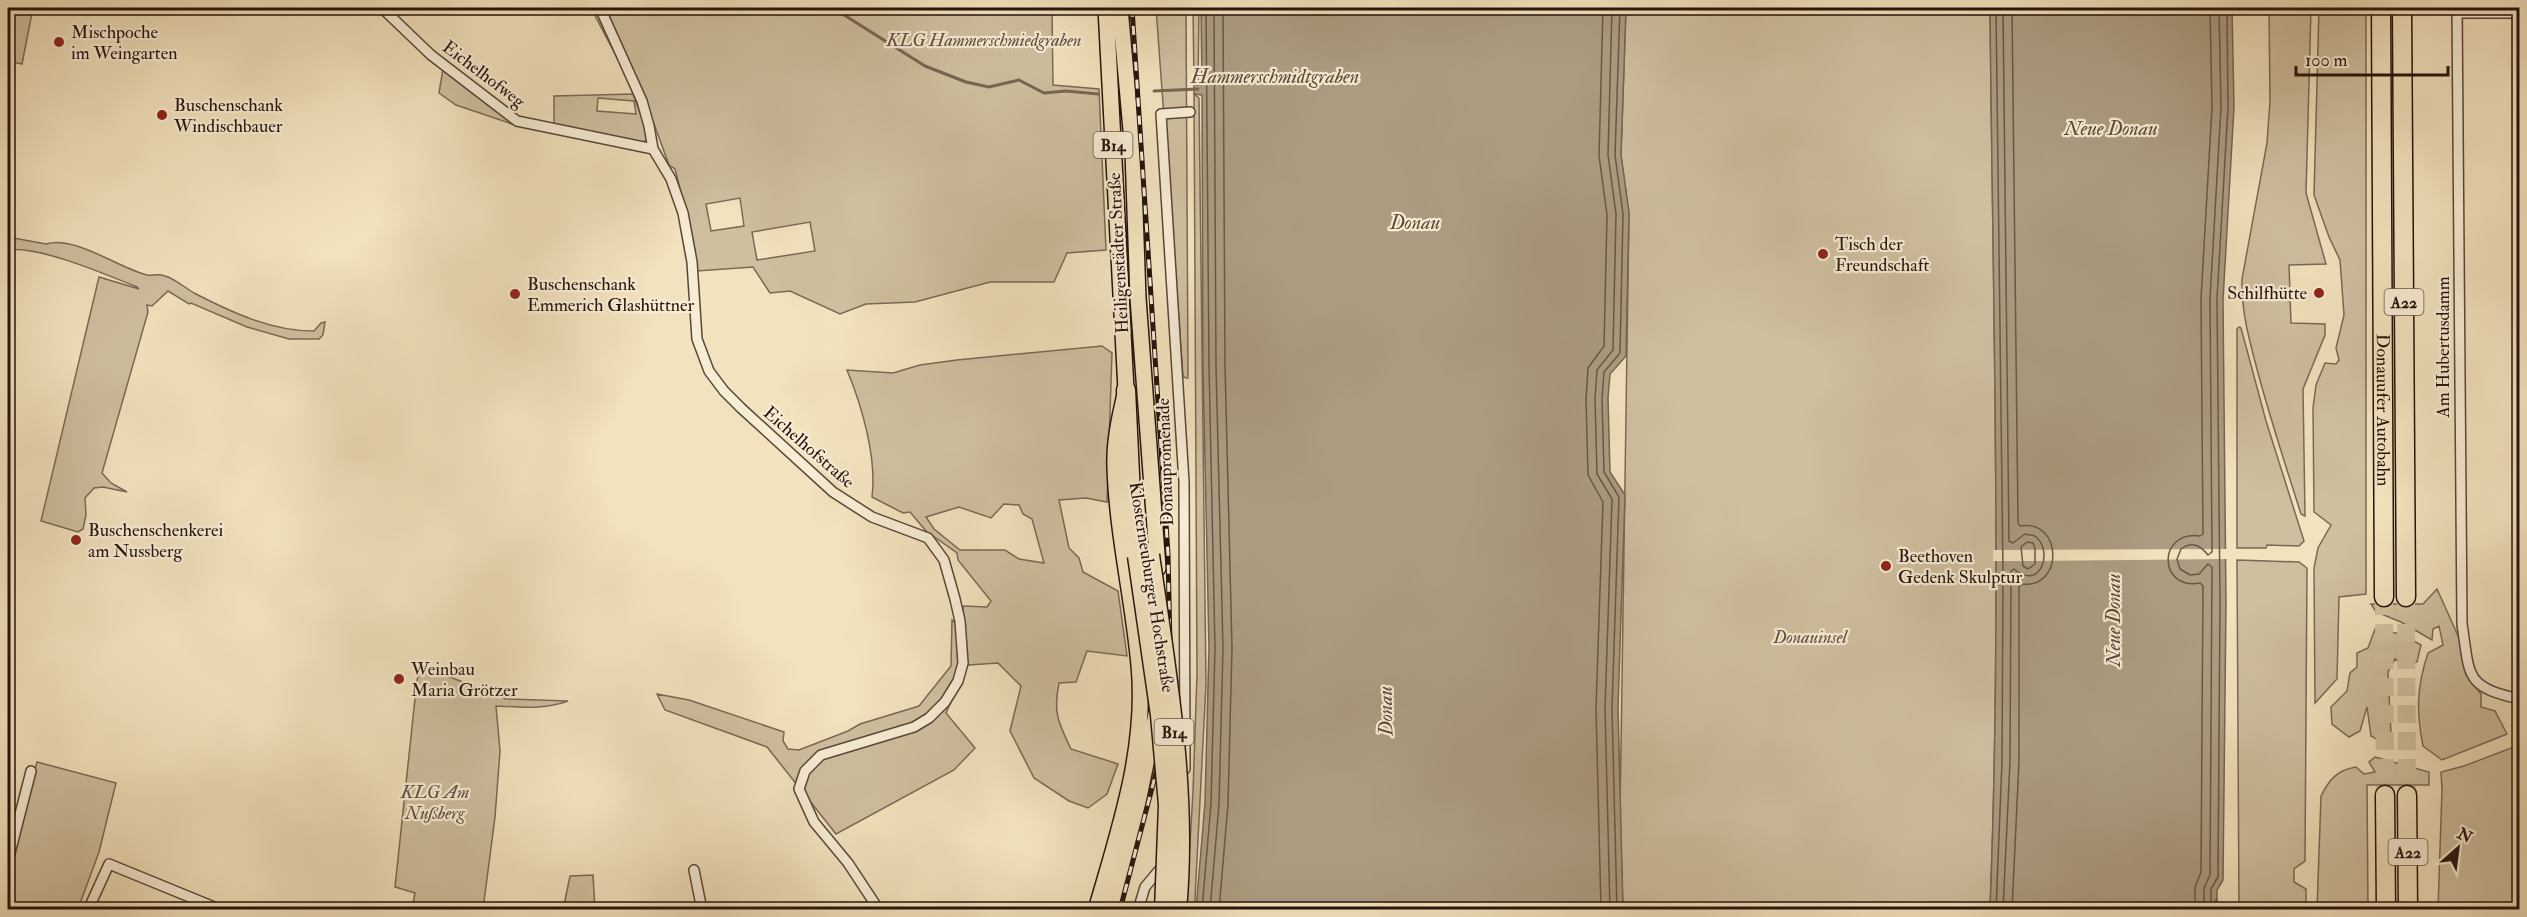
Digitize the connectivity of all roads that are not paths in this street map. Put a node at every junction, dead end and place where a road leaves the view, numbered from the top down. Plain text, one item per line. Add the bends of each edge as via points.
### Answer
1 (382, 8) edge
2 (600, 8) edge
3 (1106, 8) edge
4 (1120, 8) edge
5 (2381, 8) edge
6 (2402, 8) edge
7 (2457, 10) edge
8 (2520, 13) edge
9 (1190, 112) dead end
10 (653, 149) junction
11 (1126, 390) junction
12 (1131, 462) junction
13 (2384, 597) tunnel mouth
14 (2406, 597) tunnel mouth
15 (2520, 699) edge
16 (31, 771) dead end
17 (2385, 795) tunnel mouth
18 (2408, 795) tunnel mouth
19 (8, 861) edge
20 (694, 870) dead end
21 (88, 909) edge
22 (219, 909) edge
23 (702, 909) edge
24 (879, 909) edge
25 (1096, 909) edge
26 (1110, 909) edge
27 (1138, 909) edge
28 (1164, 909) edge
29 (1177, 909) edge
30 (2386, 909) edge
31 (2408, 909) edge

1 - 10 street, Eichelhofweg via 431,55 517,121
2 - 10 street, Eichelhofstraße via 642,101
3 - 11 main road, Heiligenstädter Straße / B14
4 - 26 main road via 1133,152 1146,433 1164,641 1158,705 1131,837
5 - 13 highway, Donauufer Autobahn / A22
6 - 14 highway, Donauufer Autobahn / A22
7 - 8 street
7 - 15 street, Am Hubertusdamm via 2461,605 2469,666 2477,684 2496,694
9 - 27 street, Donaupromenade via 1161,114 1184,482 1185,829 1184,840 1145,887
10 - 24 street, Eichelhofstraße via 671,179 687,227 697,339 709,371 735,403 833,492 872,517 928,538 946,566 960,621 963,657 962,672 951,693 915,727 822,755 806,771 799,789 814,822
11 - 12 highway, Heiligenstädter Straße / B14
11 - 25 main road via 1118,424 1115,466 1139,665 1141,719 1138,751
12 - 28 highway, Klosterneuburger Hochstraße / B14, bridge via 1132,517 1160,715 1168,805
12 - 29 highway, Klosterneuburger Hochstraße / B14, bridge via 1150,555 1177,756
16 - 19 street
17 - 30 highway, A22
18 - 31 highway, A22
20 - 23 street
21 - 22 street via 109,864

